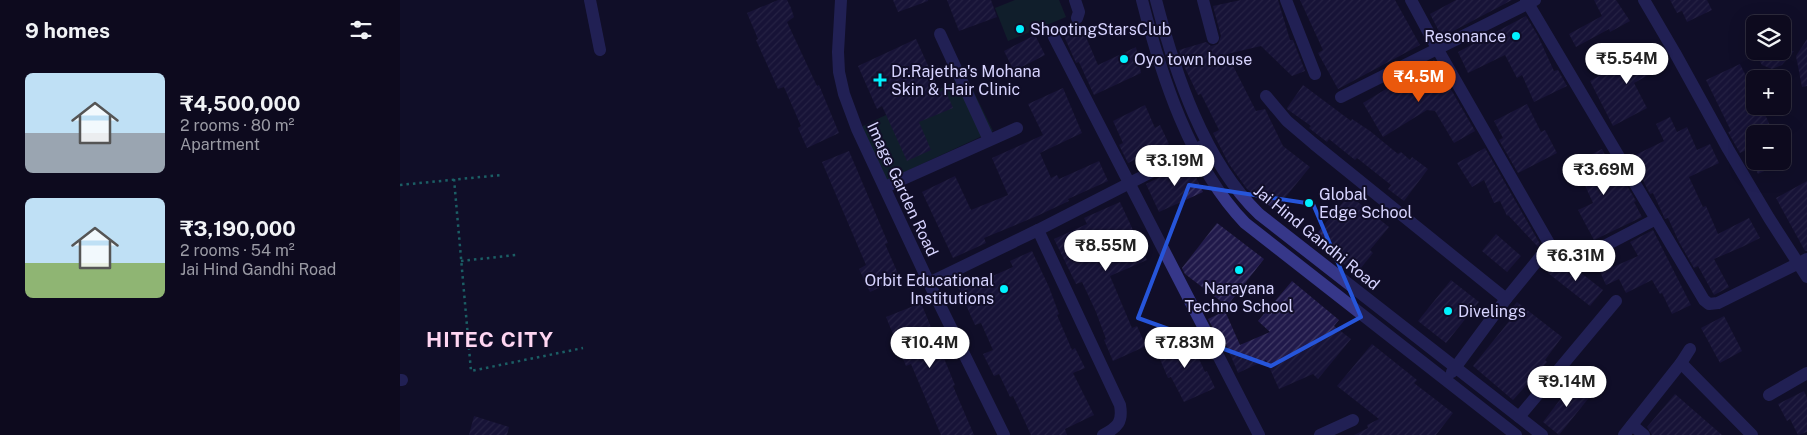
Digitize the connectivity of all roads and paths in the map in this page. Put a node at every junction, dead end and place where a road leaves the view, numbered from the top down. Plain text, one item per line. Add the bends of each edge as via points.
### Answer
1 (590, 0) edge
2 (841, 0) edge
3 (1075, 0) edge
4 (1142, 0) edge
5 (1156, 0) edge
6 (1203, 0) edge
7 (1286, 0) edge
8 (1411, 0) edge
9 (1644, 0) edge
10 (1530, 1) edge
11 (1077, 18) dead end
12 (1054, 30) dead end
13 (940, 34) dead end
14 (1213, 38) dead end
15 (600, 50) dead end
16 (1438, 50) junction
17 (1315, 74) dead end
18 (1266, 96) dead end
19 (1341, 97) dead end
20 (1017, 128) dead end
21 (989, 140) junction
22 (1208, 142) junction
23 (1195, 149) junction
24 (501, 176) dead end
25 (454, 179) junction
26 (1128, 183) junction
27 (400, 185) edge
28 (886, 187) junction
29 (1656, 219) junction
30 (1038, 230) junction
31 (1550, 245) junction
32 (516, 255) dead end
33 (461, 260) junction
34 (1803, 261) edge
35 (1807, 277) edge
36 (929, 283) junction
37 (1506, 299) junction
38 (1616, 301) dead end
39 (582, 348) dead end
40 (1690, 349) dead end
41 (1681, 363) junction
42 (1456, 368) junction
43 (1807, 373) edge
44 (1445, 381) junction
45 (1769, 395) dead end
46 (1519, 417) junction
47 (1353, 420) dead end
48 (1628, 430) edge
49 (1004, 435) edge
50 (1103, 435) edge
51 (1258, 435) edge
52 (1320, 435) edge
53 (1516, 435) edge
54 (1542, 435) edge
55 (1644, 435) edge
56 (1752, 435) edge

1 - 15 street
2 - 28 street, Image Garden Road via 838,52 844,94 857,129
3 - 11 street
4 - 23 street, Jai Hind Gandhi Road via 1168,88
5 - 22 street, Jai Hind Gandhi Road via 1173,61
6 - 14 street
7 - 17 street
8 - 16 street
9 - 34 street via 1768,218
10 - 16 street
10 - 29 street
12 - 26 street via 1054,37
13 - 21 street
16 - 19 street
16 - 31 street
18 - 37 street via 1287,121 1314,144
20 - 21 street
21 - 28 street
22 - 23 street
22 - 42 street, Jai Hind Gandhi Road via 1229,180 1259,214
23 - 26 street
23 - 44 street, Jai Hind Gandhi Road via 1225,200 1245,222
24 - 25 path
25 - 27 path
25 - 33 path
26 - 30 street
26 - 51 street
28 - 36 street, Image Garden Road
29 - 31 street via 1591,253 1574,258
29 - 34 street via 1709,304 1718,303
30 - 36 street
30 - 50 street via 1120,405 1119,423
31 - 37 street
32 - 33 path
33 - 39 path via 471,371
34 - 35 street
36 - 49 street, Image Garden Road
37 - 42 street
38 - 46 street
40 - 41 street
41 - 48 street
41 - 56 street
42 - 44 street
42 - 46 street, Jai Hind Gandhi Road
43 - 45 street
44 - 53 street, Jai Hind Gandhi Road
46 - 54 street, Jai Hind Gandhi Road
47 - 52 street
48 - 55 street

